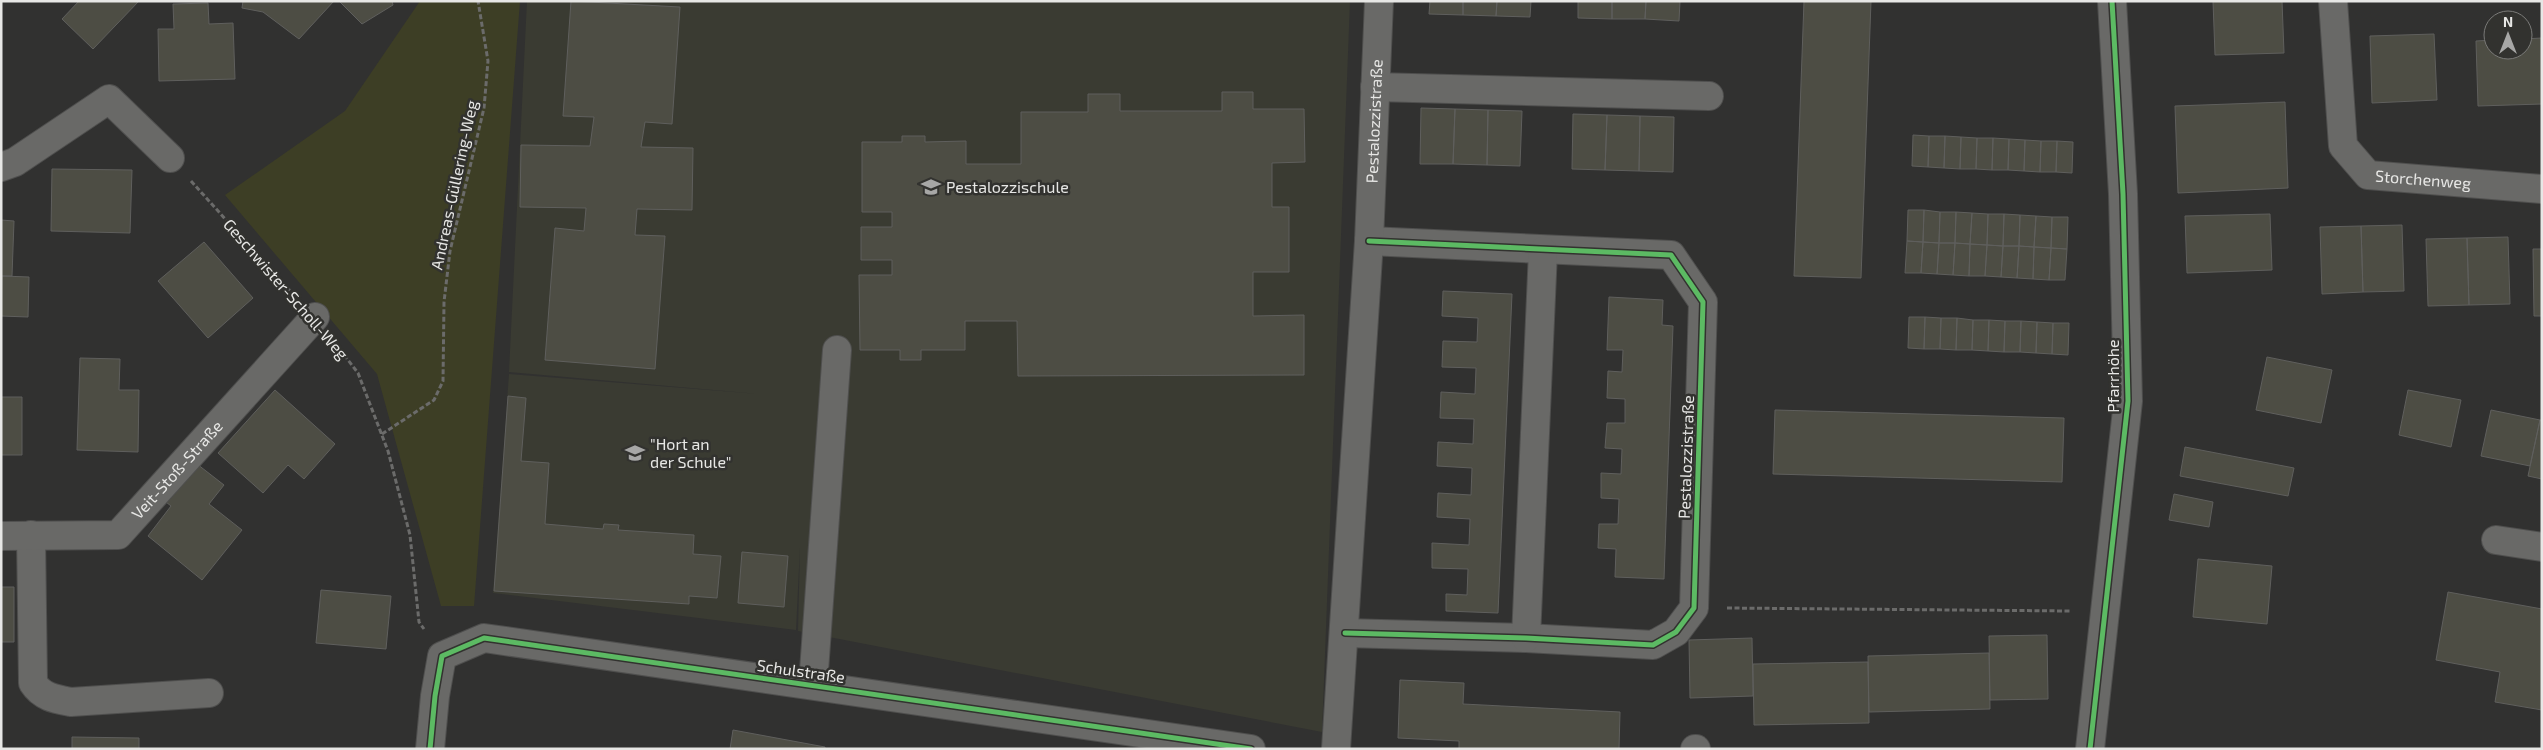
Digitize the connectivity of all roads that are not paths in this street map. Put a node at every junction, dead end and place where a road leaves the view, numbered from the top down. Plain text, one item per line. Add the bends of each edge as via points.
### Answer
1 (1379, 1) edge
2 (2112, 1) edge
3 (2333, 1) edge
4 (1375, 87) junction
5 (1709, 96) dead end
6 (170, 158) road end
7 (1, 167) edge
8 (2542, 190) edge
9 (1368, 241) junction
10 (1543, 250) junction
11 (315, 317) road end
12 (837, 350) dead end
13 (31, 535) junction
14 (1, 536) edge
15 (2496, 540) dead end
16 (2542, 547) edge
17 (1345, 633) junction
18 (1526, 638) junction
19 (813, 685) junction
20 (209, 693) dead end
21 (430, 749) edge
22 (1251, 749) edge
23 (1336, 749) edge
24 (2090, 749) edge

1 - 4 street, Pestalozzistraße
2 - 24 street, Pfarrhöhe via 2123,194 2128,401
3 - 8 street, Storchenweg via 2343,146 2368,175
4 - 5 street
4 - 9 street, Pestalozzistraße
6 - 7 street via 109,99 15,162
9 - 10 street, Pestalozzistraße
9 - 17 street, Pestalozzistraße
10 - 18 street
10 - 18 street, Pestalozzistraße via 1671,255 1703,302 1694,608 1676,632 1653,645
11 - 13 street, Veit-Stoß-Straße via 118,535
12 - 19 street
13 - 14 street, Veit-Stoß-Straße
13 - 20 street via 33,683 39,692 71,702
15 - 16 street
17 - 18 street
17 - 23 street, Pestalozzistraße
19 - 21 street, Schulstraße via 484,638 442,656
19 - 22 street, Schulstraße

